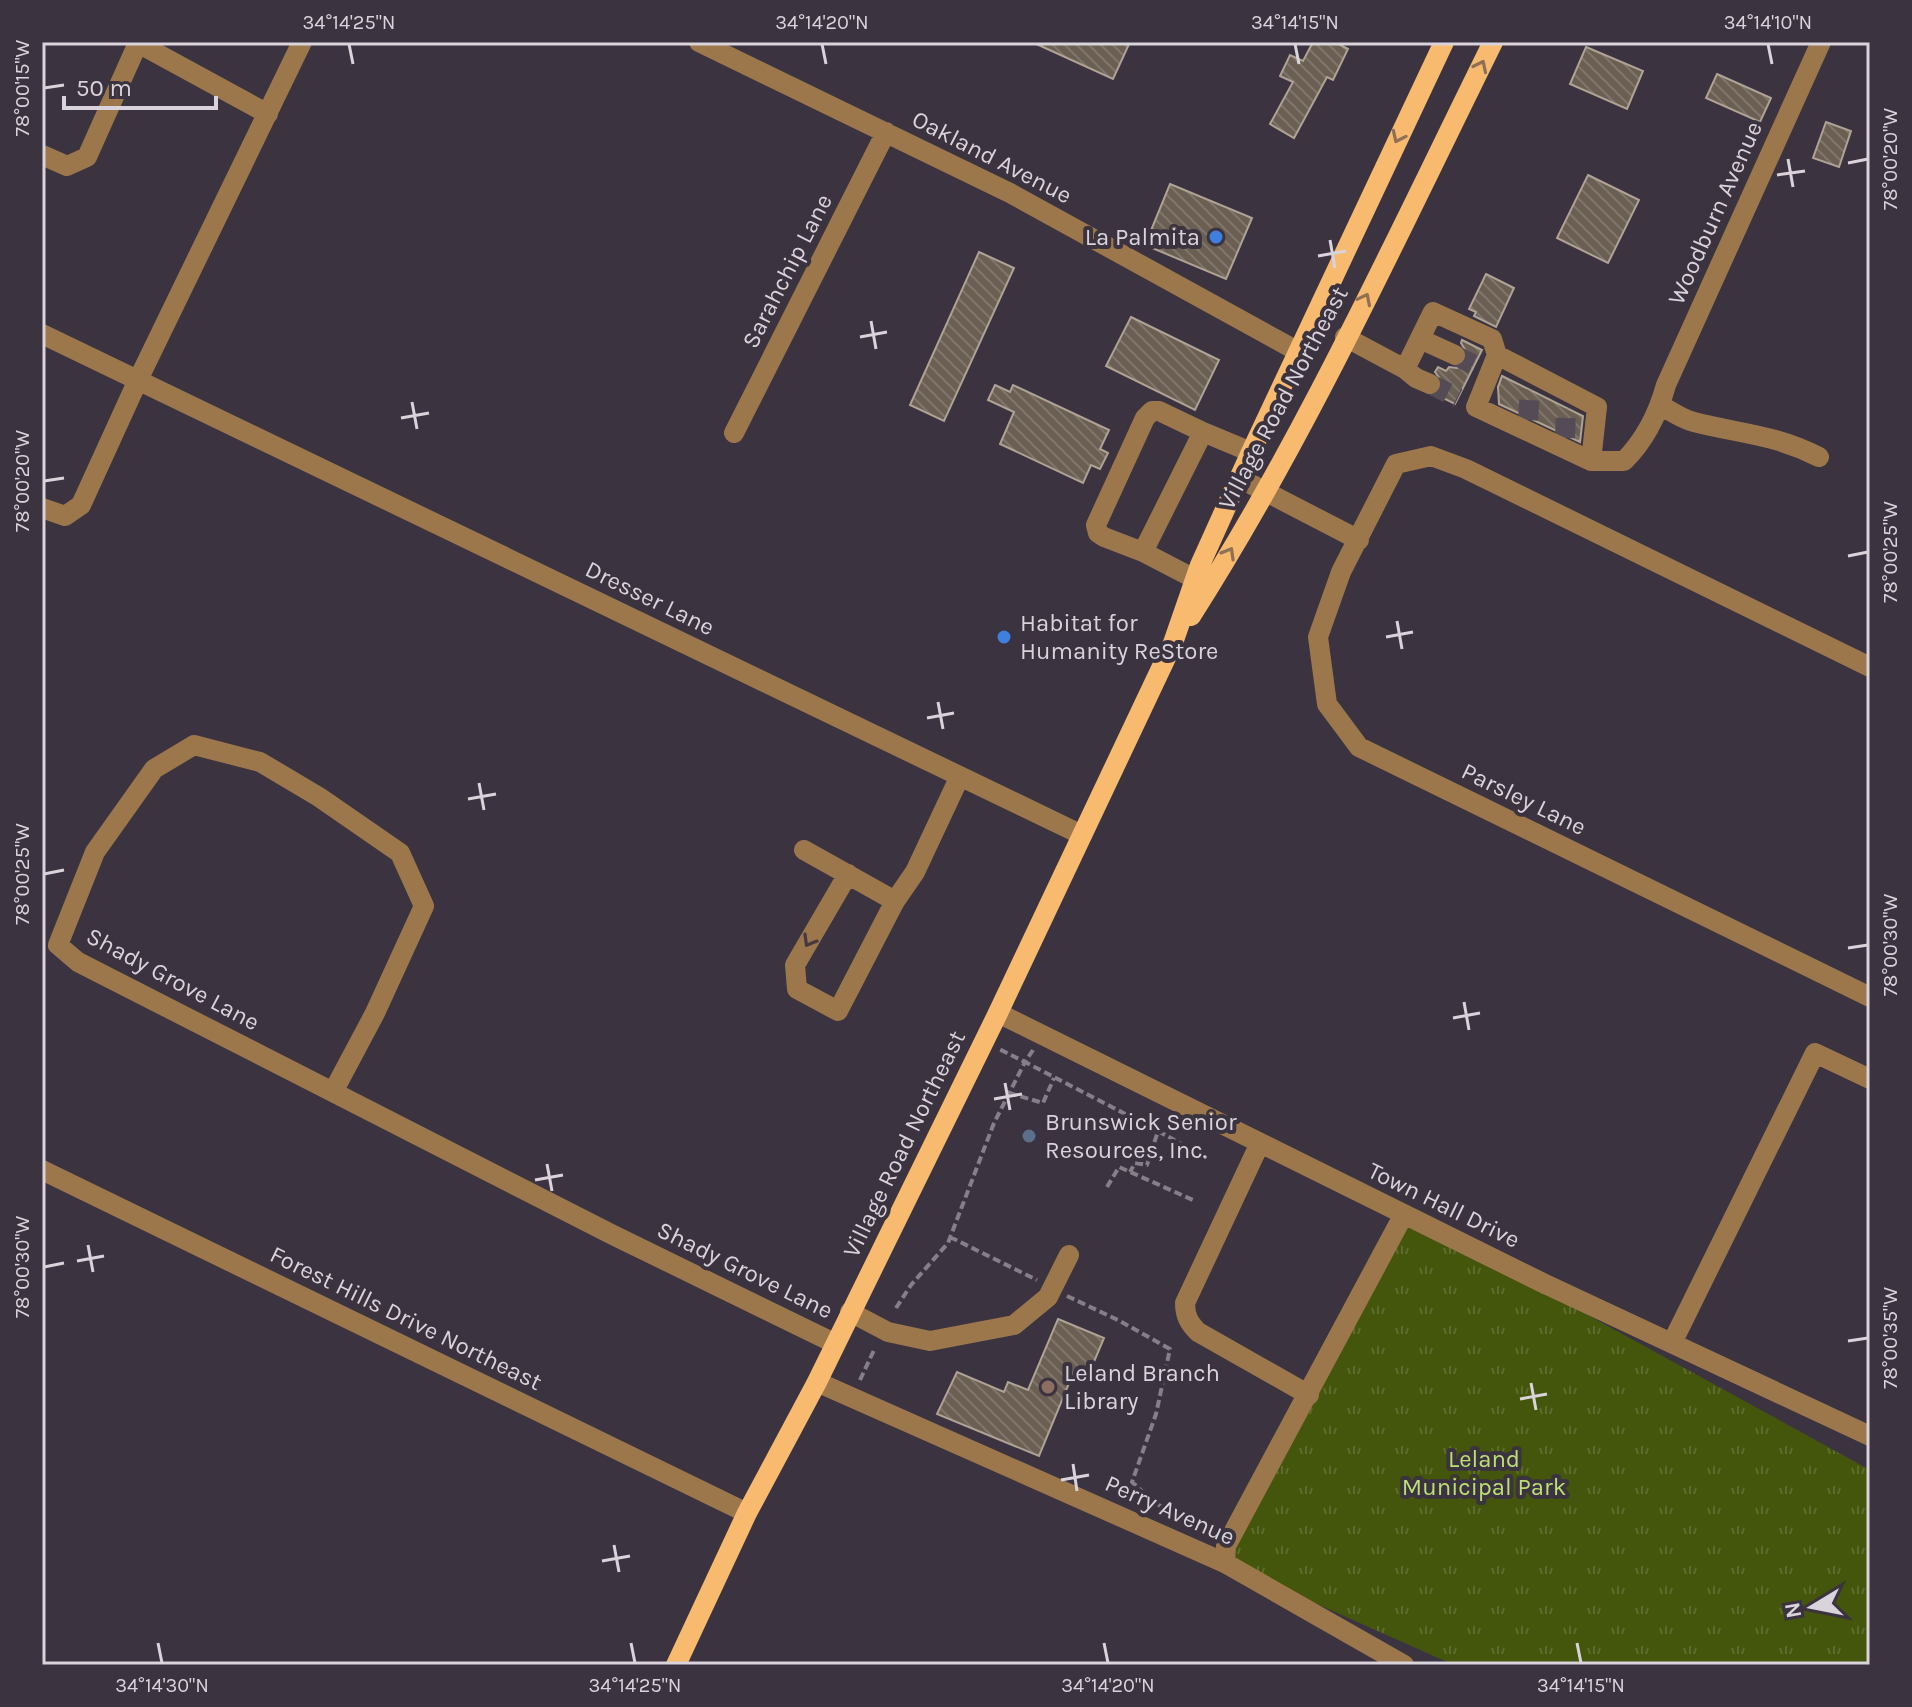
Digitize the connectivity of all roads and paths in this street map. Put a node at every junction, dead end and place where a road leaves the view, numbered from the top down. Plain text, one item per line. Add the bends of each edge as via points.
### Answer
1 (137, 42) edge
2 (302, 42) edge
3 (699, 42) edge
4 (1444, 42) edge
5 (1493, 42) edge
6 (1821, 42) edge
7 (268, 114) junction
8 (886, 132) junction
9 (42, 155) edge
10 (42, 334) edge
11 (1345, 337) junction
12 (1420, 339) junction
13 (1299, 352) junction
14 (1455, 355) tunnel mouth
15 (1487, 364) junction
16 (1405, 369) junction
17 (138, 380) junction
18 (1430, 384) tunnel mouth
19 (1660, 405) junction
20 (1203, 432) junction
21 (734, 433) dead end
22 (1251, 452) junction
23 (1819, 457) dead end
24 (1591, 461) junction
25 (1239, 478) junction
26 (1265, 492) junction
27 (42, 508) edge
28 (1359, 540) junction
29 (1143, 552) junction
30 (1195, 579) junction
31 (1173, 643) junction
32 (1870, 667) edge
33 (960, 776) junction
34 (1082, 835) junction
35 (804, 850) dead end
36 (848, 874) junction
37 (895, 901) junction
38 (1870, 997) edge
39 (998, 1013) junction
40 (984, 1041) junction
41 (1025, 1062) junction
42 (1054, 1078) junction
43 (1870, 1079) edge
44 (333, 1092) junction
45 (1009, 1093) junction
46 (1158, 1131) junction
47 (1260, 1143) junction
48 (1210, 1160) dead end
49 (42, 1170) edge
50 (1130, 1172) junction
51 (1107, 1187) dead end
52 (1193, 1200) dead end
53 (1404, 1214) junction
54 (950, 1237) junction
55 (1069, 1255) dead end
56 (1037, 1280) dead end
57 (1065, 1295) dead end
58 (896, 1308) dead end
59 (850, 1312) junction
60 (880, 1339) dead end
61 (834, 1343) junction
62 (1672, 1343) junction
63 (817, 1382) junction
64 (1309, 1395) junction
65 (853, 1398) junction
66 (1870, 1436) edge
67 (747, 1513) junction
68 (1194, 1528) dead end
69 (1225, 1563) junction
70 (676, 1665) edge
71 (1404, 1665) edge

1 - 7 street
1 - 9 street via 87,157 67,166
2 - 7 street
3 - 8 street, Oakland Avenue
4 -> 13 main road, Village Road Northeast
11 -> 5 main road, Village Road Northeast
6 - 19 street, Woodburn Avenue
7 - 17 street
8 - 13 street, Oakland Avenue via 1010,193
8 - 21 street, Sarahchip Lane
10 - 17 street, Dresser Lane
11 - 16 street
11 - 26 main road, Village Road Northeast
12 - 14 street
12 - 15 street via 1433,312 1492,339
12 - 16 street
13 - 22 main road, Village Road Northeast
15 - 24 street via 1566,400 1597,407
15 - 24 street via 1467,402 1565,443
16 - 18 street
17 - 27 street via 81,505 65,516
17 - 33 street, Dresser Lane
19 - 23 street via 1691,421 1770,436
19 - 24 street, Woodburn Avenue via 1639,446 1624,461
20 - 22 street
20 - 29 street
20 - 29 street via 1159,411 1145,418 1096,525 1104,537
22 - 25 main road, Village Road Northeast
25 - 26 street
25 - 30 main road, Village Road Northeast
26 - 28 street
31 -> 26 main road, Village Road Northeast
28 - 32 street, Parsley Lane via 1396,464 1431,456
28 - 38 street, Parsley Lane via 1341,572 1318,637 1327,704 1359,747
29 - 30 street
30 - 31 main road, Village Road Northeast
31 - 34 main road, Village Road Northeast
33 - 34 street, Dresser Lane
33 - 37 street via 915,872
34 - 39 main road, Village Road Northeast
35 - 36 street
36 - 37 street
36 -> 37 street via 795,965 797,989 838,1011
39 - 40 main road, Village Road Northeast
39 - 47 street, Town Hall Drive
40 - 41 path
40 - 59 main road, Village Road Northeast
41 - 42 path
41 - 45 path
42 - 45 path via 1043,1103
42 - 46 path
43 - 62 street via 1815,1053
44 - 44 street, Shady Grove Lane via 78,962 58,945 95,852 154,769 194,745 260,762 400,853 424,906
44 - 61 street, Shady Grove Lane
45 - 54 path
46 - 48 path
46 - 50 path via 1147,1165 1135,1163
47 - 53 street, Town Hall Drive
47 - 64 street via 1185,1311 1198,1332
49 - 67 street, Forest Hills Drive Northeast
50 - 51 path via 1119,1167
50 - 52 path
53 - 62 street, Town Hall Drive
53 - 64 street
54 - 56 path
54 - 58 path
55 - 59 street via 1048,1297 1014,1325 930,1341 888,1332
57 - 68 path via 1170,1349 1156,1414 1132,1482
59 - 61 main road, Village Road Northeast
60 - 65 path
61 - 63 main road, Village Road Northeast
62 - 66 street, Town Hall Drive
63 - 65 street, Perry Avenue
63 - 67 main road, Village Road Northeast
64 - 69 street via 1226,1546
65 - 69 street, Perry Avenue
67 - 70 main road, Village Road Northeast
69 - 71 street, Perry Avenue

